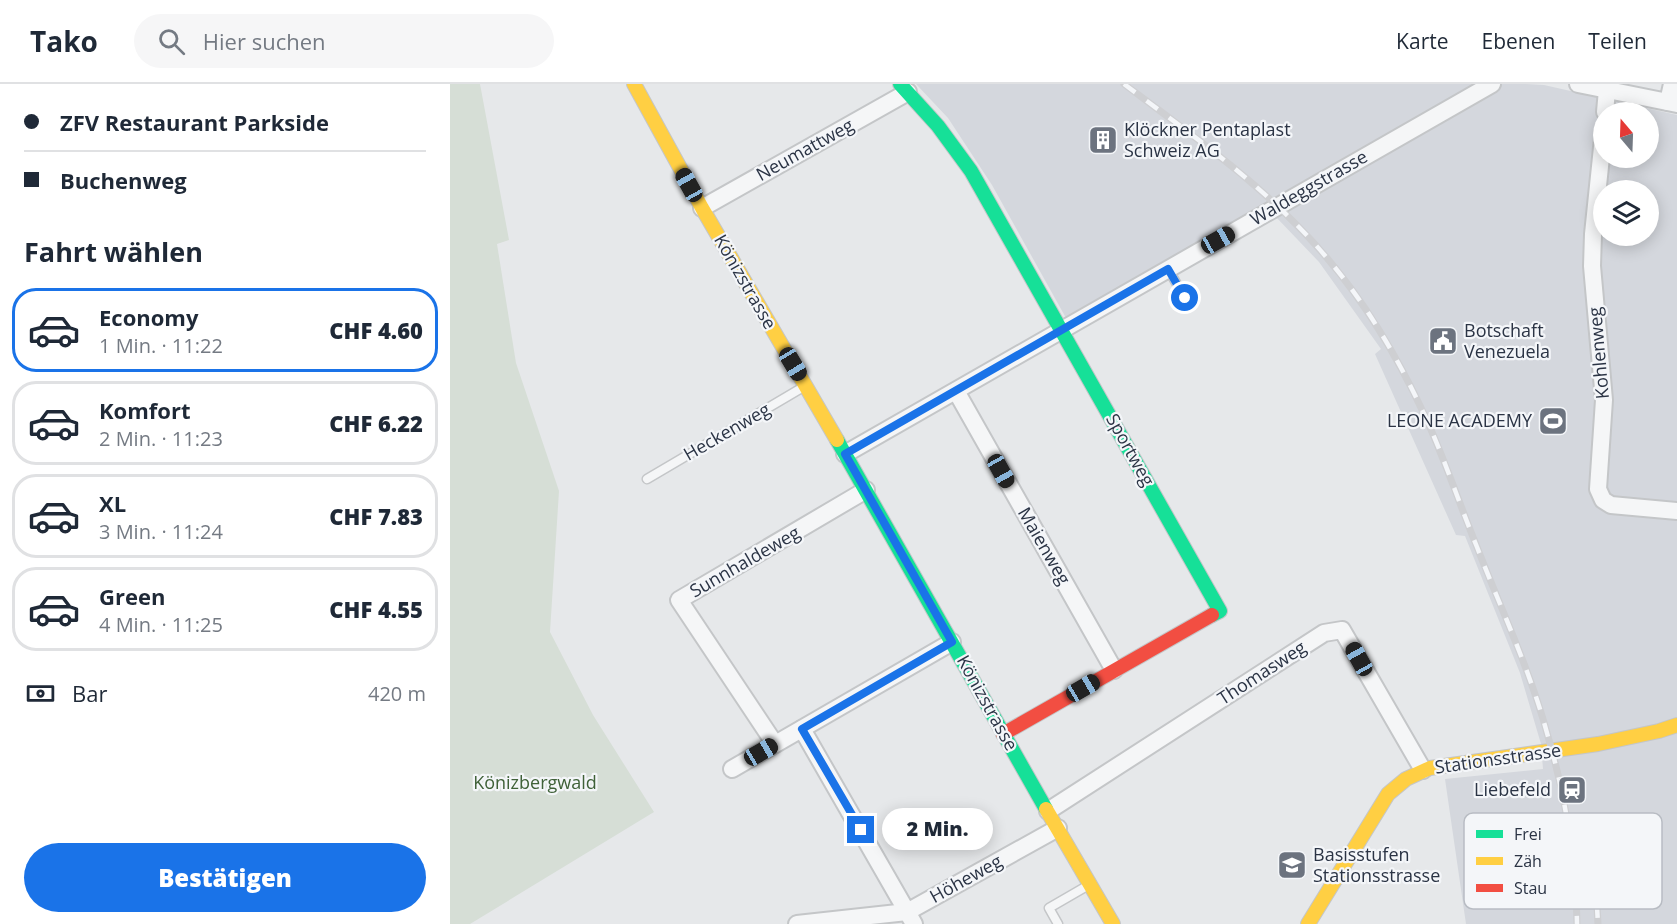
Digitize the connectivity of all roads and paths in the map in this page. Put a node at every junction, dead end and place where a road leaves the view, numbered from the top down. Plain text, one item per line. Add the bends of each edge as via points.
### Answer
1 (634, 84) edge
2 (1492, 84) edge
3 (1578, 84) edge
4 (1672, 84) edge
5 (904, 88) edge
6 (1607, 90) junction
7 (1606, 102) edge
8 (1673, 103) edge
9 (1600, 168) edge
10 (702, 208) junction
11 (1168, 269) junction
12 (1185, 298) dead end
13 (1062, 330) junction
14 (806, 386) junction
15 (956, 391) junction
16 (845, 454) junction
17 (647, 479) dead end
18 (866, 490) junction
19 (1677, 511) edge
20 (952, 642) junction
21 (1114, 670) junction
22 (1677, 725) edge
23 (802, 729) junction
24 (1659, 731) junction
25 (1677, 731) edge
26 (1003, 734) junction
27 (775, 744) junction
28 (732, 769) dead end
29 (1423, 770) junction
30 (1048, 811) junction
31 (1058, 828) junction
32 (1090, 884) junction
33 (911, 918) edge
34 (1111, 923) edge
35 (797, 924) edge
36 (1058, 924) edge
37 (1308, 924) edge

1 - 10 street, Könizstrasse
2 - 11 street, Waldeggstrasse
3 - 6 street
4 - 8 street
5 - 10 street, Neumattweg
5 - 13 street, Sportweg via 965,163
6 - 7 street
6 - 8 street
9 - 19 street, Kohlenweg via 1592,245 1604,400 1598,489 1603,500 1611,505
10 - 14 street, Könizstrasse
11 - 12 lane
11 - 13 street, Waldeggstrasse
13 - 15 street, Waldeggstrasse
13 - 21 street, Sportweg via 1220,611
14 - 16 street, Könizstrasse
14 - 17 lane, Heckenweg
15 - 16 street, Waldeggstrasse
15 - 21 street, Maienweg
16 - 18 street, Könizstrasse
18 - 20 street, Könizstrasse
18 - 27 street, Sunnhaldeweg via 679,600
20 - 23 street
20 - 26 street, Könizstrasse
21 - 26 street, Sportweg
22 - 24 street, Stationsstrasse
23 - 27 street
23 - 33 street
24 - 25 street, Stationsstrasse
24 - 29 street, Stationsstrasse
26 - 30 street, Könizstrasse
27 - 28 street
29 - 30 street, Thomasweg via 1342,630 1324,633
29 - 37 street, Stationsstrasse via 1388,794
30 - 31 street, Könizstrasse
31 - 32 street, Könizstrasse
31 - 33 street, Höheweg
32 - 34 street, Könizstrasse
32 - 36 lane via 1049,908
33 - 35 street, Höheweg

